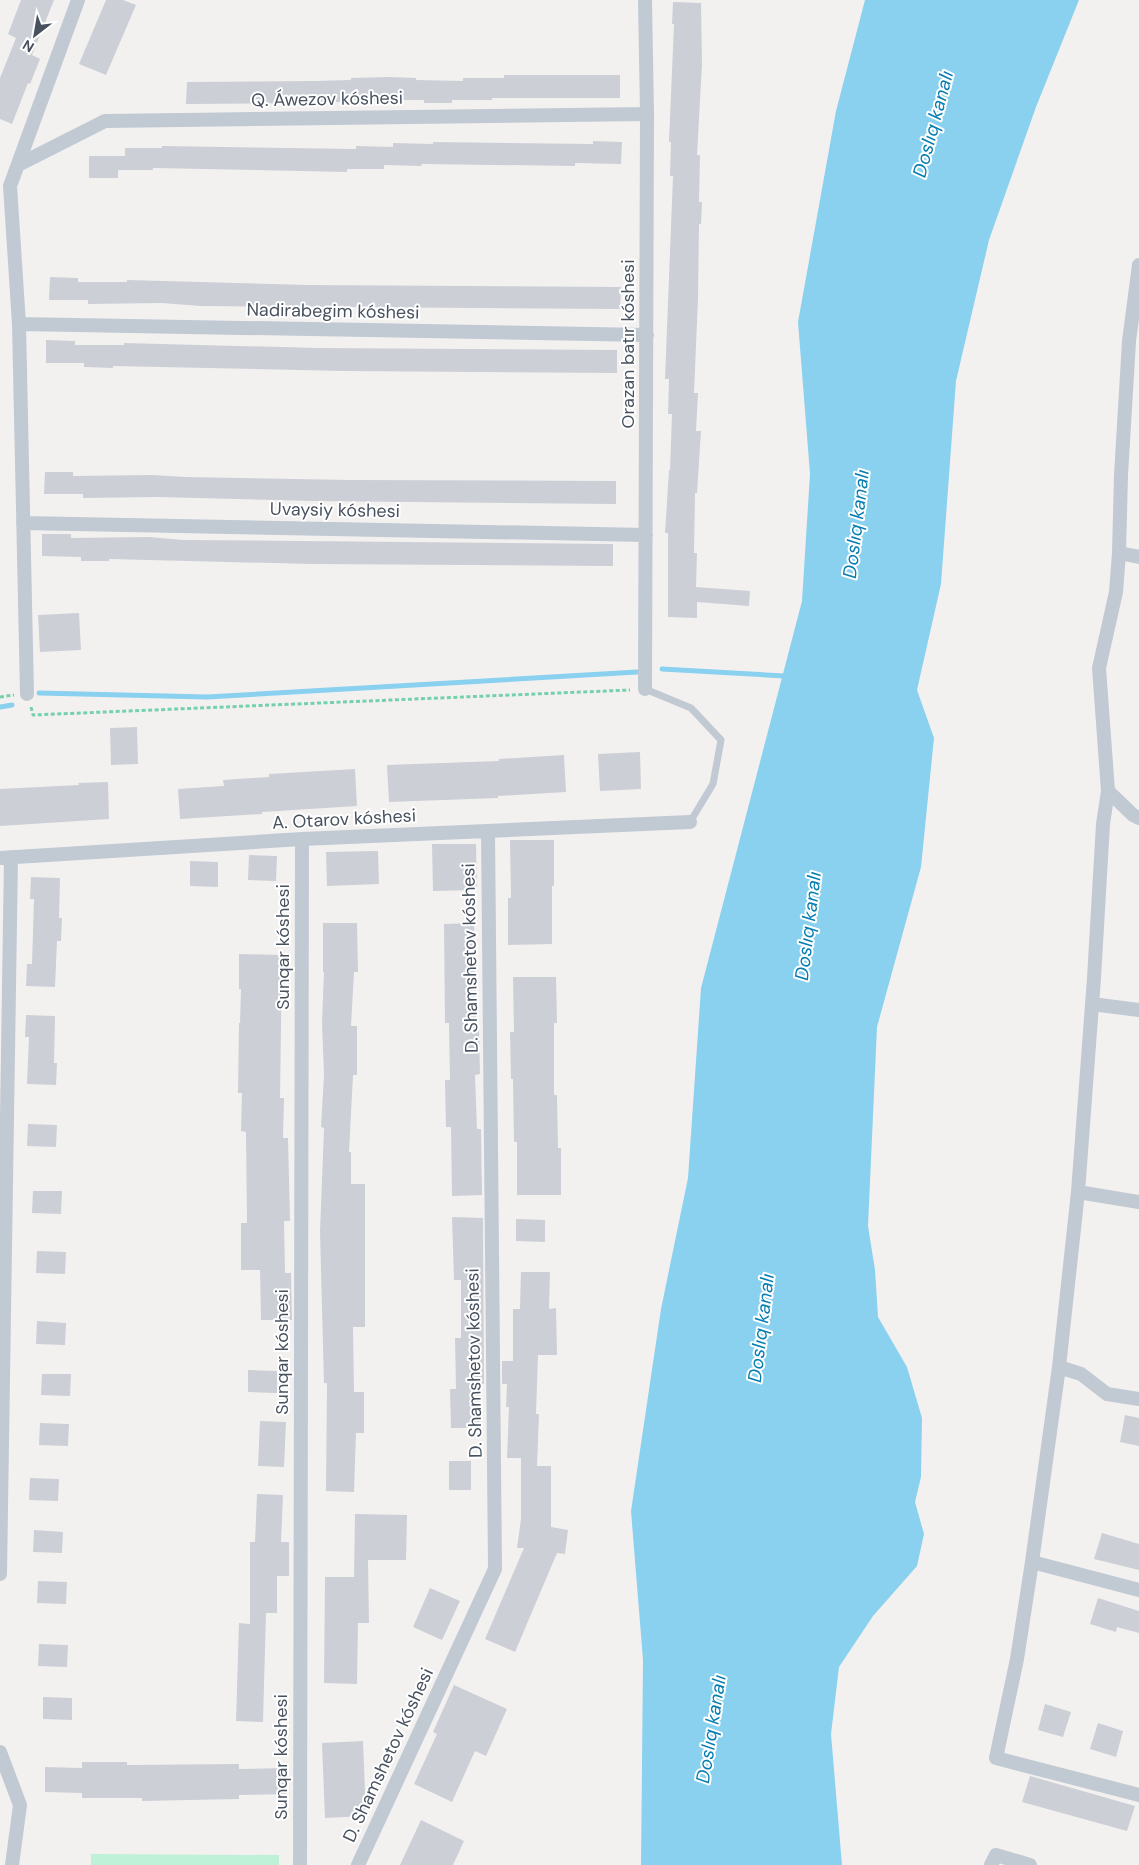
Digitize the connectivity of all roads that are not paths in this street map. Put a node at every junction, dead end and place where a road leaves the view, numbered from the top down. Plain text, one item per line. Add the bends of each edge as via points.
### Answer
1 (78, 0) edge
2 (644, 0) edge
3 (647, 114) junction
4 (18, 165) junction
5 (5, 188) edge
6 (1139, 265) edge
7 (20, 324) junction
8 (647, 335) junction
9 (23, 523) junction
10 (646, 535) junction
11 (1119, 553) junction
12 (1139, 557) edge
13 (645, 689) joint
14 (27, 694) road end
15 (1108, 791) junction
16 (1139, 818) edge
17 (690, 822) joint
18 (488, 831) junction
19 (302, 839) junction
20 (6, 857) edge
21 (1092, 1004) junction
22 (1139, 1010) edge
23 (1078, 1192) junction
24 (1139, 1202) edge
25 (1059, 1367) junction
26 (1139, 1399) edge
27 (1032, 1562) junction
28 (0, 1574) edge
29 (1139, 1590) edge
30 (0, 1752) edge
31 (1139, 1795) edge
32 (12, 1865) edge
33 (300, 1865) edge
34 (358, 1865) edge
35 (991, 1865) edge
36 (1030, 1865) edge

1 - 4 street
2 - 3 street, Orazan batır kóshesi
3 - 4 street, Q. Áwezov kóshesi via 106,121
3 - 8 street, Orazan batır kóshesi
4 - 5 street
5 - 7 street
6 - 11 street via 1129,341
7 - 8 street, Nadirabegim kóshesi
7 - 9 street
8 - 10 street, Orazan batır kóshesi
9 - 10 street, Uvaysiy kóshesi
9 - 14 street
10 - 13 street, Orazan batır kóshesi
11 - 12 street
11 - 15 street via 1116,592 1099,668
13 - 17 lane via 691,708 721,740 713,784
15 - 16 street
15 - 21 street via 1103,824
17 - 18 street, A. Otarov kóshesi
18 - 19 street, A. Otarov kóshesi
18 - 34 street, D. Shamshetov kóshesi via 495,1569
19 - 20 street, A. Otarov kóshesi
19 - 33 street, Sunqar kóshesi
20 - 28 street
21 - 22 street
21 - 23 street
23 - 24 street
23 - 25 street
25 - 26 street via 1081,1374 1107,1394
25 - 27 street
27 - 29 street
27 - 31 street via 1017,1659 996,1758
30 - 32 street via 20,1805
35 - 36 street via 996,1855

